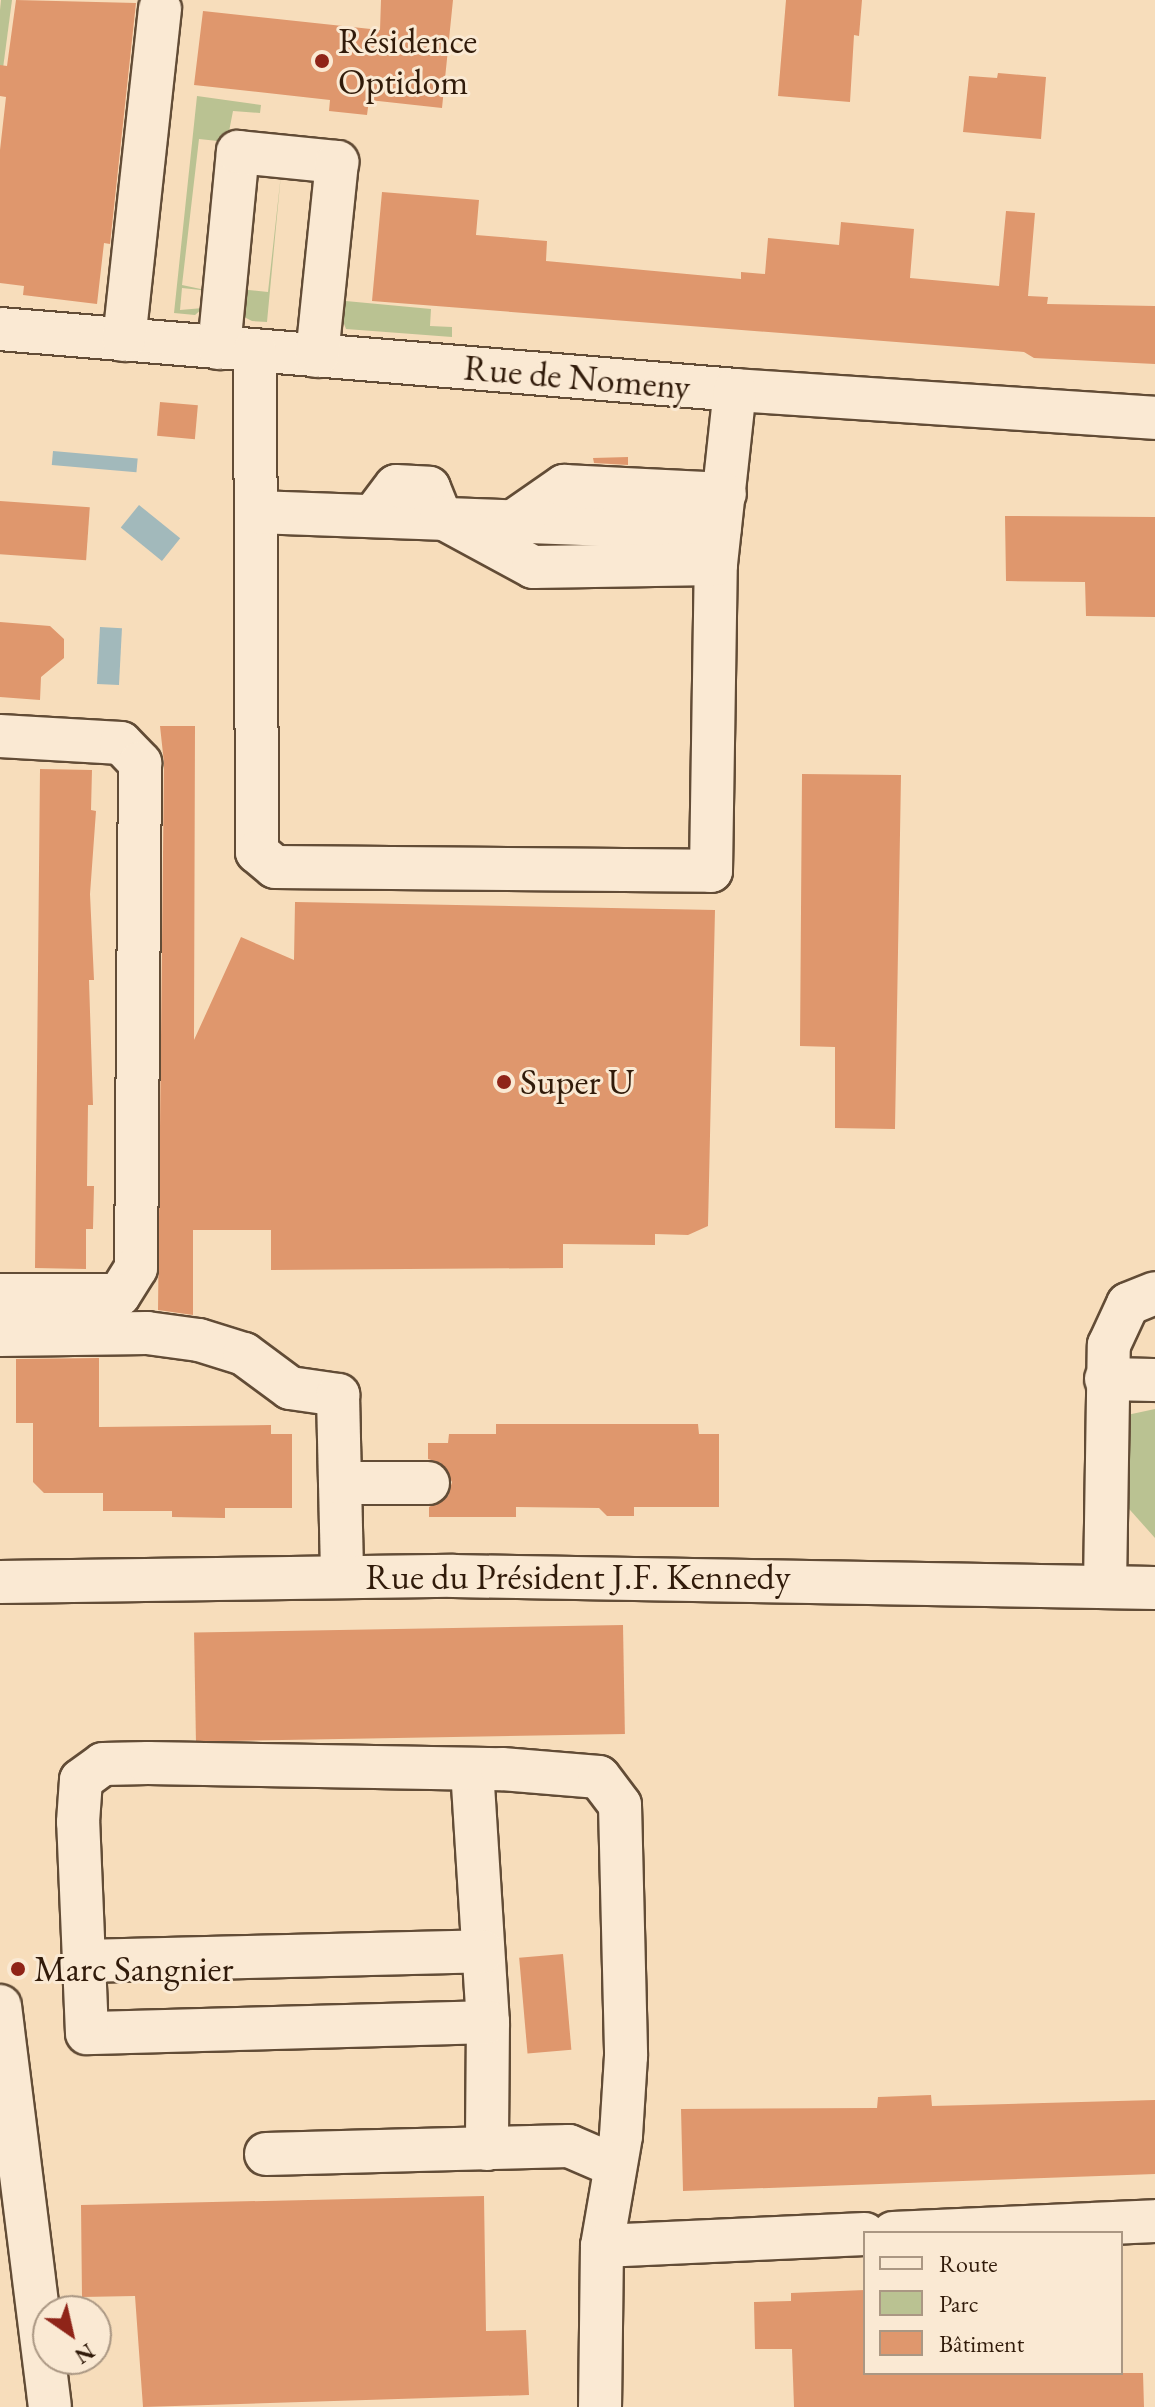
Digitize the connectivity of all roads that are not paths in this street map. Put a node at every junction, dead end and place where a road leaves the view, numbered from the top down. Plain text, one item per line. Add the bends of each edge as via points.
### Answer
1 (160, 9) dead end
2 (0, 329) edge
3 (124, 340) junction
4 (237, 349) junction
5 (317, 356) junction
6 (735, 390) junction
7 (1155, 418) edge
8 (256, 512) junction
9 (441, 517) junction
10 (720, 529) junction
11 (0, 736) edge
12 (1155, 1293) edge
13 (0, 1295) edge
14 (0, 1335) edge
15 (1106, 1379) junction
16 (1155, 1380) edge
17 (340, 1483) junction
18 (428, 1483) dead end
19 (342, 1576) junction
20 (0, 1582) edge
21 (1105, 1587) junction
22 (1155, 1588) edge
23 (472, 1769) junction
24 (483, 1951) junction
25 (84, 1961) junction
26 (0, 2006) edge
27 (488, 2022) junction
28 (487, 2149) junction
29 (266, 2154) dead end
30 (613, 2165) junction
31 (1155, 2221) edge
32 (937, 2231) edge
33 (863, 2234) edge
34 (602, 2246) junction
35 (50, 2407) edge
36 (600, 2407) edge

1 - 3 street
2 - 3 street, Rue de Nomeny
3 - 4 street, Rue de Nomeny
4 - 5 street, Rue de Nomeny
4 - 5 street via 238,152 337,162
4 - 8 street
5 - 6 street, Rue de Nomeny
6 - 7 street, Rue de Nomeny
6 - 10 street
8 - 9 street via 374,515 396,486 429,488
8 - 10 street via 257,852 275,867 711,871
9 - 10 street via 515,520 564,486
9 - 10 street via 533,567
11 - 13 street via 121,743 140,763 140,779 136,1268 119,1295
12 - 15 street via 1128,1304 1109,1345
14 - 17 street via 147,1333 244,1354 290,1388 338,1395
15 - 16 street
15 - 21 street
17 - 18 street
17 - 19 street
19 - 20 street, Rue du Président J.F. Kennedy
19 - 21 street, Rue du Président J.F. Kennedy via 853,1579 910,1587
21 - 22 street, Rue du Président J.F. Kennedy
23 - 24 street
23 - 25 street via 103,1764 81,1780
23 - 30 street via 599,1777 620,1805 626,2056 621,2136
24 - 25 street
24 - 27 street
25 - 27 street via 87,2033
26 - 35 street
27 - 28 street
28 - 29 street
28 - 30 street via 569,2146
30 - 34 street
31 - 32 street
33 - 34 street
34 - 36 street

